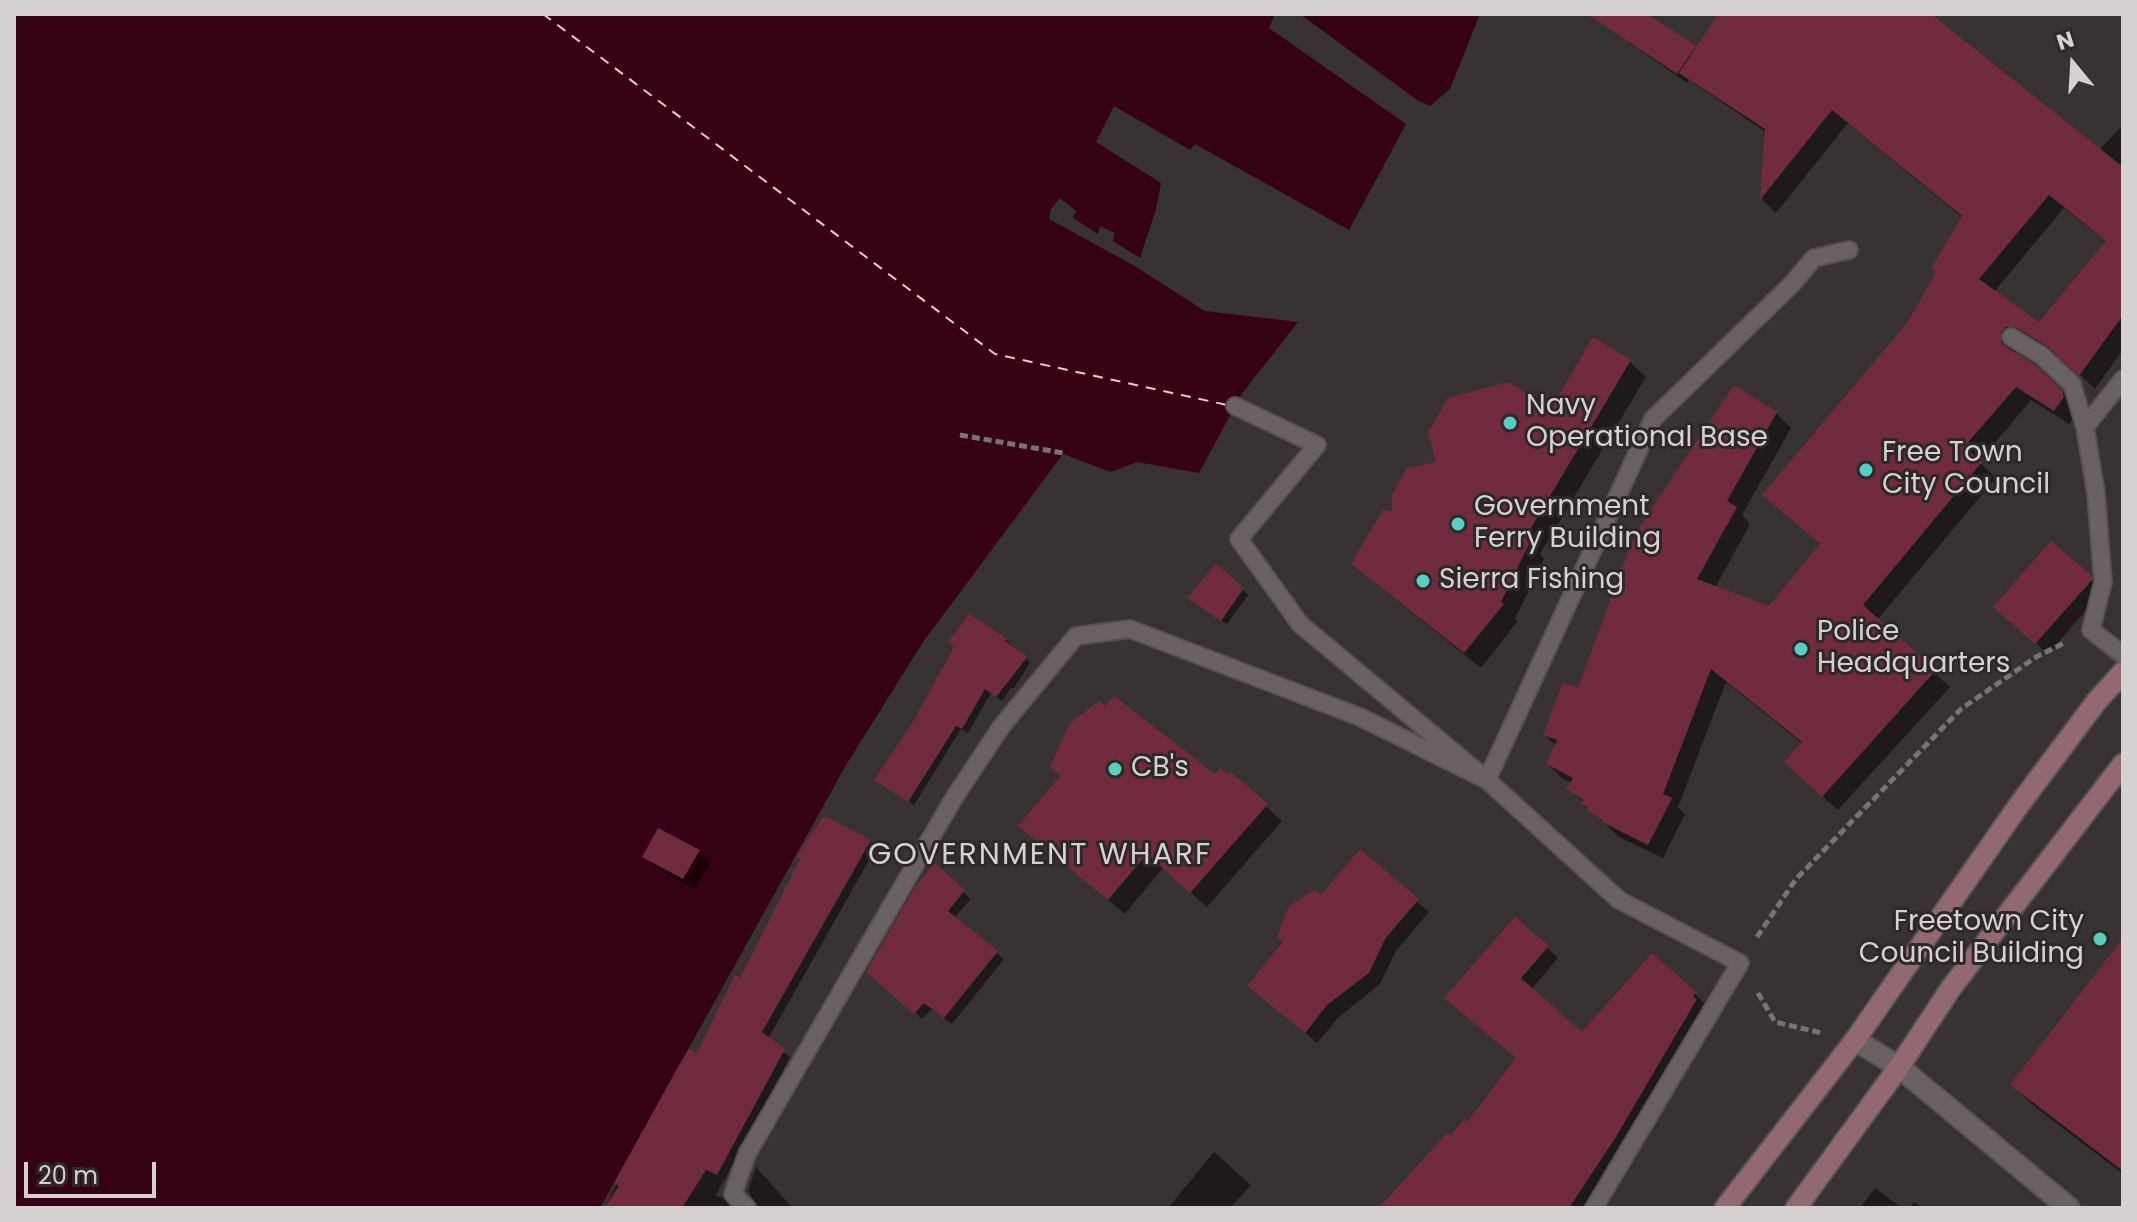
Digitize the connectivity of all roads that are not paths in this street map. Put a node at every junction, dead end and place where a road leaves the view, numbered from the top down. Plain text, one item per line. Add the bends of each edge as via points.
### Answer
1 (1849, 250) dead end
2 (2011, 337) dead end
3 (2123, 379) edge
4 (1235, 406) dead end
5 (2085, 427) junction
6 (2123, 655) edge
7 (2123, 672) edge
8 (2123, 764) edge
9 (1487, 780) junction
10 (1855, 1040) junction
11 (1899, 1067) junction
12 (747, 1208) edge
13 (1594, 1208) edge
14 (1725, 1208) edge
15 (1796, 1208) edge
16 (2069, 1208) edge

1 - 9 lane via 1814,258 1653,419
2 - 5 lane via 2041,355 2072,384
3 - 5 lane
4 - 9 lane via 1317,445 1239,539 1300,624
5 - 6 lane via 2103,582 2091,630
7 - 10 street via 2028,794
8 - 11 street via 1951,988
9 - 12 lane via 1360,717 1130,629 1076,636 1001,727 954,798 747,1154 733,1194
9 - 13 lane via 1619,900 1740,963
10 - 11 street
10 - 14 street
11 - 15 street
11 - 16 street

